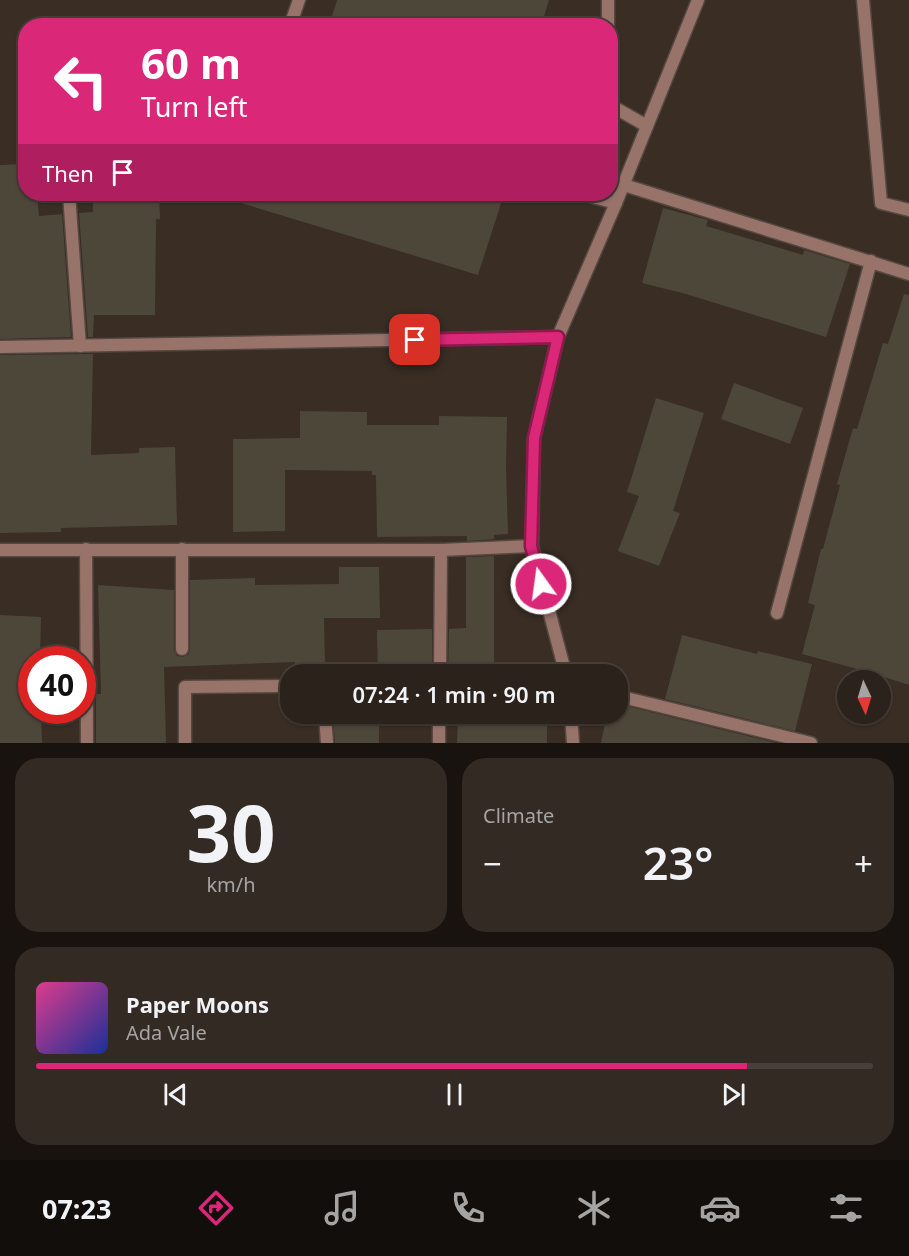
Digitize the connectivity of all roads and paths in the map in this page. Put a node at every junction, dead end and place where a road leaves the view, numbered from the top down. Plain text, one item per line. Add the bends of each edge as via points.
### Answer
1 (299, 0) edge
2 (608, 0) edge
3 (698, 0) edge
4 (863, 0) edge
5 (293, 18) edge
6 (608, 18) edge
7 (618, 110) edge
8 (647, 126) junction
9 (624, 184) junction
10 (618, 198) edge
11 (70, 201) edge
12 (608, 201) edge
13 (616, 203) joint
14 (909, 210) edge
15 (871, 261) junction
16 (909, 274) edge
17 (558, 337) junction
18 (80, 346) junction
19 (0, 347) edge
20 (531, 546) junction
21 (86, 549) junction
22 (182, 549) junction
23 (0, 550) edge
24 (441, 550) junction
25 (777, 613) dead end
26 (182, 648) dead end
27 (440, 664) edge
28 (563, 664) edge
29 (280, 686) edge
30 (628, 698) edge
31 (326, 724) edge
32 (439, 724) edge
33 (572, 724) edge
34 (87, 743) edge
35 (184, 743) edge
36 (327, 743) edge
37 (439, 743) edge
38 (573, 743) edge
39 (811, 743) edge

1 - 5 street
2 - 6 street
3 - 8 street
4 - 14 street via 881,203
7 - 8 street
8 - 9 street
9 - 10 street
9 - 15 street
11 - 18 street
12 - 13 street
13 - 17 street
15 - 16 street
15 - 25 street
17 - 18 street
17 - 20 street via 534,438
18 - 19 street
20 - 24 street
20 - 28 street
21 - 22 street
21 - 23 street
21 - 34 street
22 - 24 street
22 - 26 street
24 - 27 street
29 - 35 street via 185,687
30 - 39 street
31 - 36 street
32 - 37 street
33 - 38 street

